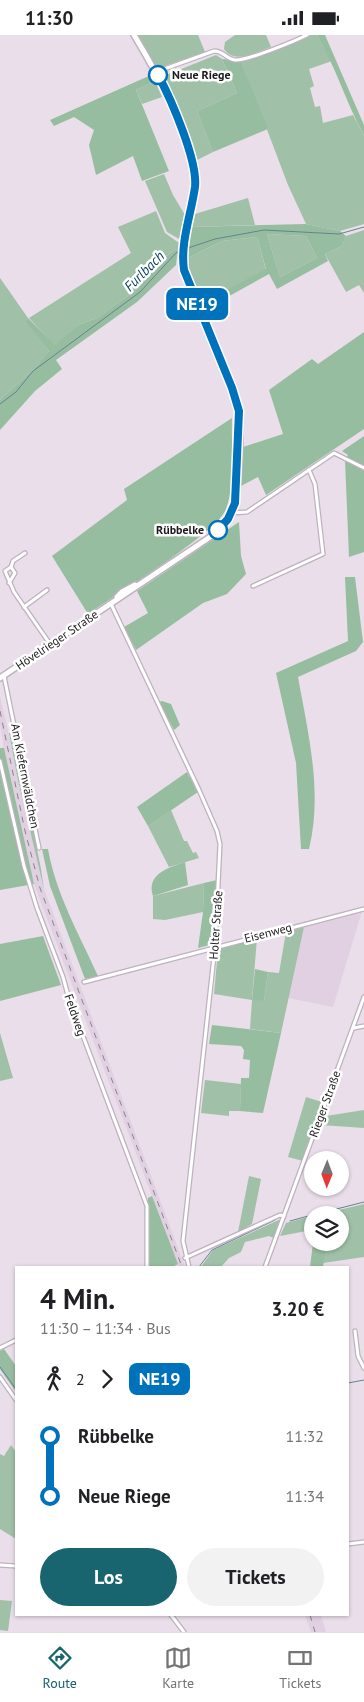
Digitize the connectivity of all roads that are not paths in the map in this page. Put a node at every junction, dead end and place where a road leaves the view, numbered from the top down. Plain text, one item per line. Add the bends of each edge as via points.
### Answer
1 (134, 35) edge
2 (307, 35) edge
3 (156, 72) junction
4 (364, 468) edge
5 (309, 470) junction
6 (232, 513) junction
7 (25, 553) dead end
8 (11, 567) junction
9 (9, 583) junction
10 (253, 586) dead end
11 (47, 590) dead end
12 (112, 603) junction
13 (24, 607) junction
14 (50, 644) junction
15 (2, 677) edge
16 (0, 761) edge
17 (39, 848) dead end
18 (364, 909) edge
19 (216, 947) junction
20 (84, 982) dead end
21 (364, 997) edge
22 (364, 1026) edge
23 (354, 1028) junction
24 (284, 1216) junction
25 (185, 1258) junction
26 (147, 1266) edge
27 (189, 1266) edge
28 (265, 1266) edge
29 (355, 1331) dead end
30 (15, 1340) edge
31 (0, 1348) edge
32 (364, 1368) edge
33 (0, 1377) edge
34 (15, 1399) edge
35 (364, 1542) edge
36 (349, 1543) edge
37 (0, 1565) edge
38 (15, 1566) edge
39 (172, 1616) edge
40 (184, 1632) edge

1 - 3 main road
2 - 3 street via 244,59 231,59 221,51 214,51
3 - 6 main road via 183,135 195,175 183,254 187,279 239,411
4 - 5 street via 334,453
5 - 6 street via 247,511
5 - 10 street via 316,485 323,554
6 - 12 main road, Hövelrieger Straße via 213,535
7 - 8 street via 13,561
8 - 9 street via 15,573
8 - 9 street via 5,571
9 - 13 street
11 - 13 street
12 - 14 main road, Hövelrieger Straße
12 - 19 street, Holter Straße via 217,831 220,862
13 - 14 street
14 - 15 main road, Hövelrieger Straße
15 - 17 street, Am Kiefernwäldchen
16 - 26 street, Feldweg via 37,908 147,1206
18 - 19 street, Eisenweg
19 - 20 street, Eisenweg
19 - 25 street, Holter Straße via 183,1241
21 - 23 street, Rieger Straße
22 - 23 street
23 - 24 street, Rieger Straße
24 - 25 street
24 - 28 street, Rieger Straße
25 - 27 street, Holter Straße
29 - 32 street via 358,1356
30 - 31 street
33 - 34 street
35 - 36 street
37 - 38 street
39 - 40 street

